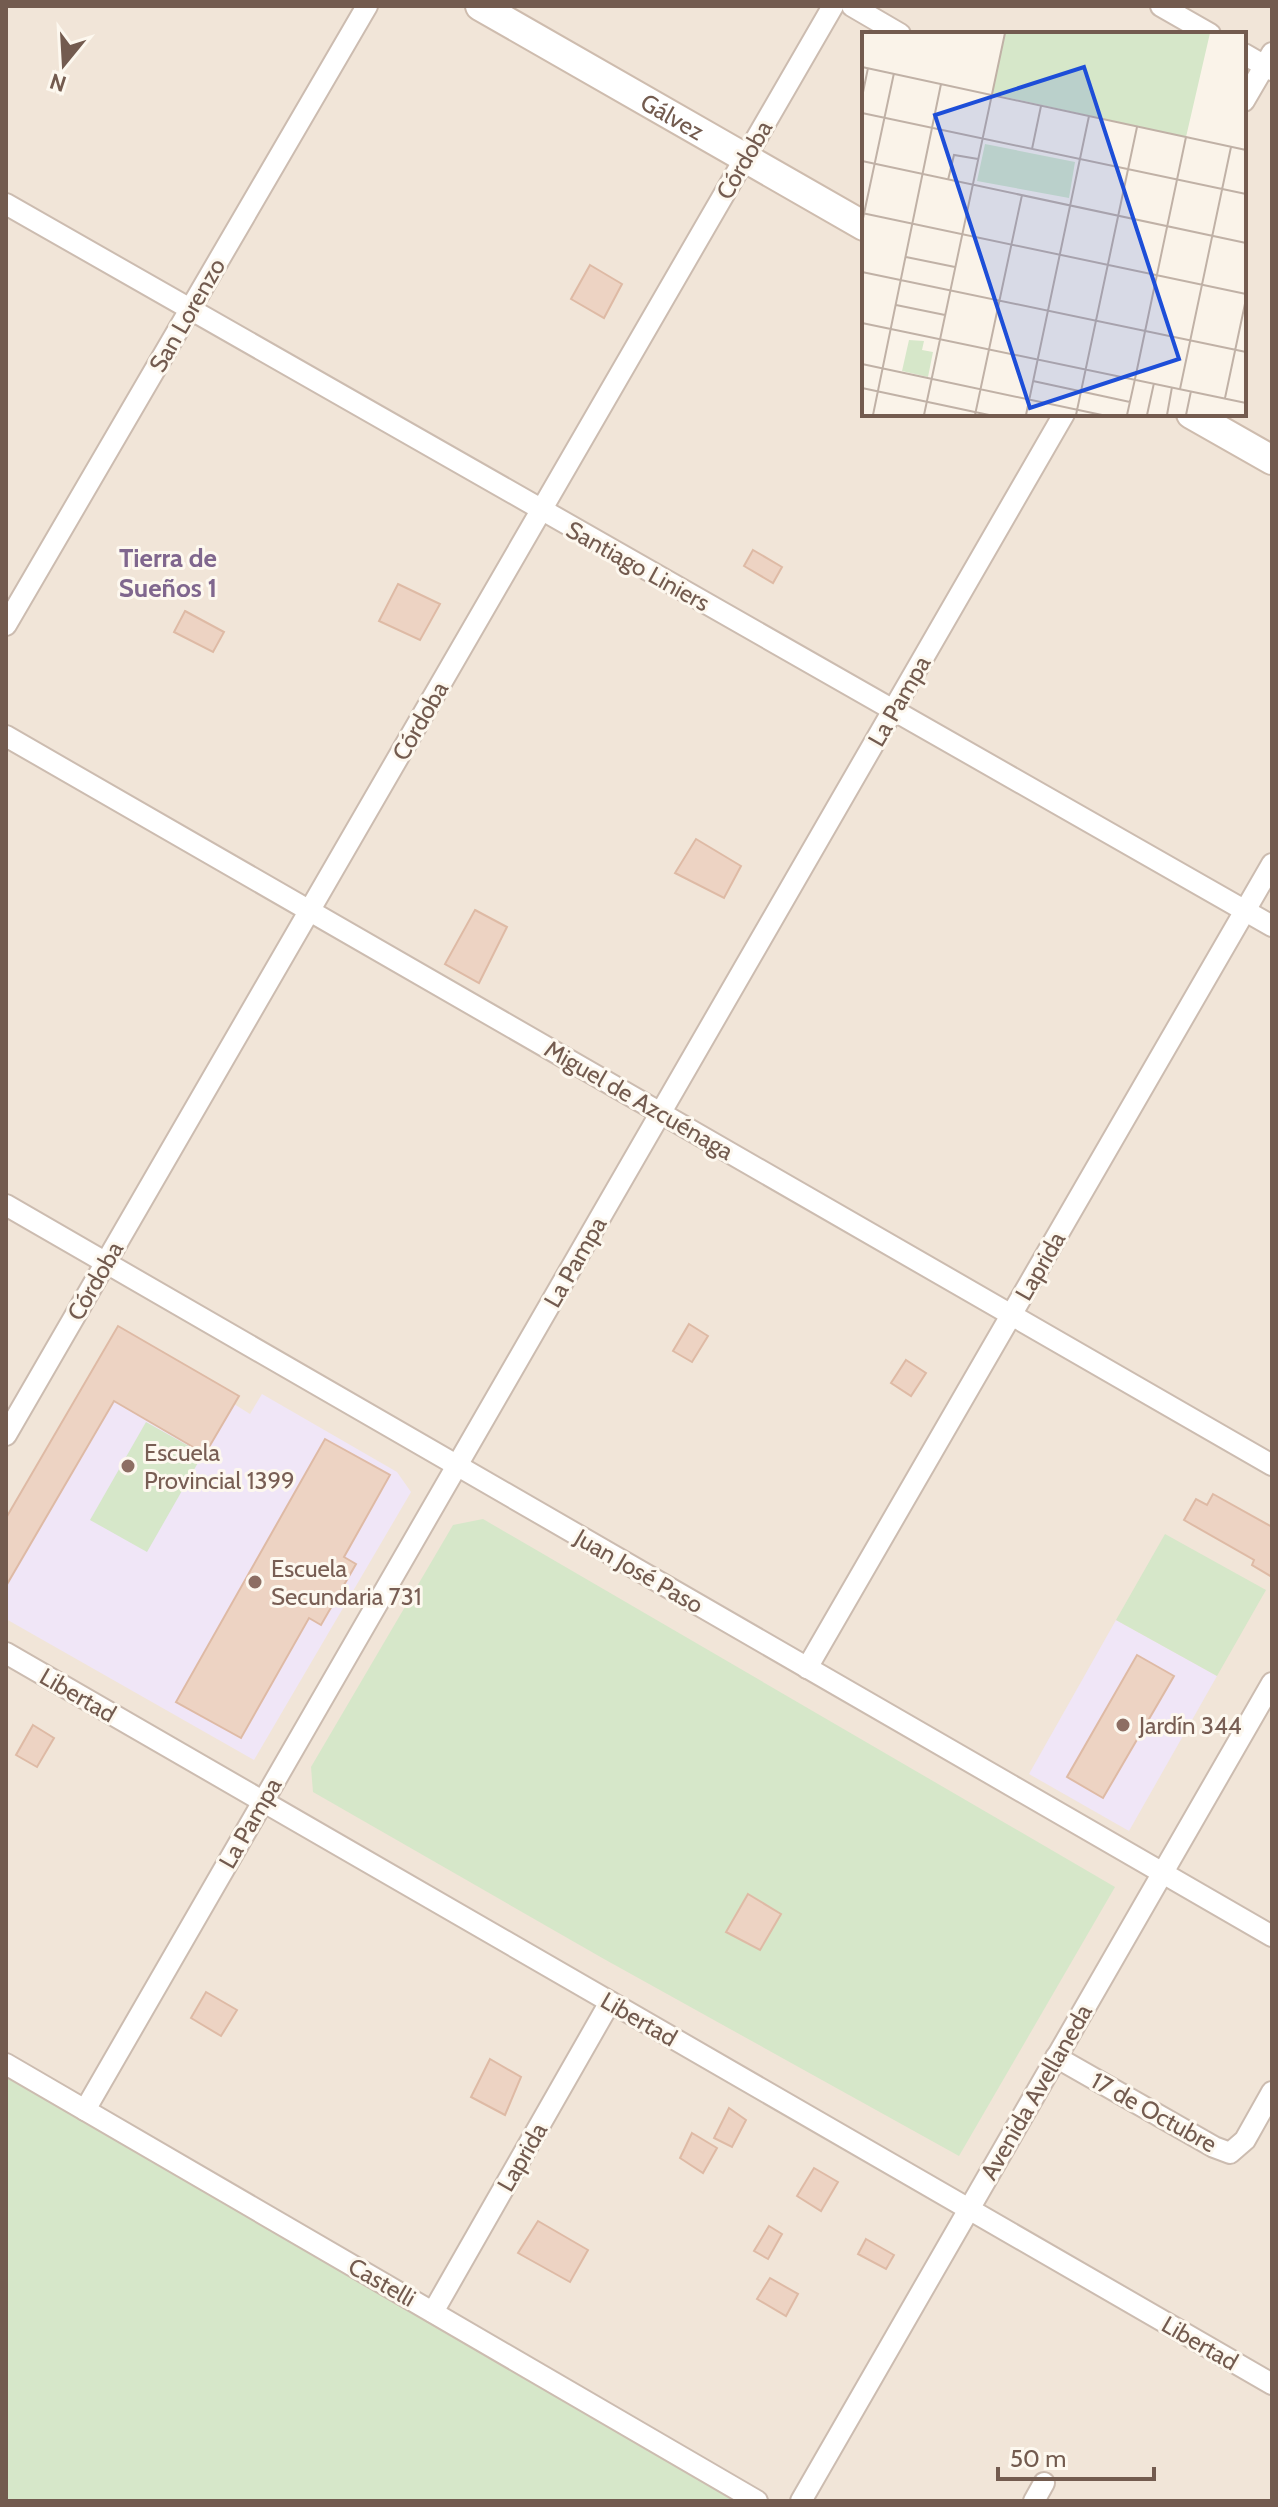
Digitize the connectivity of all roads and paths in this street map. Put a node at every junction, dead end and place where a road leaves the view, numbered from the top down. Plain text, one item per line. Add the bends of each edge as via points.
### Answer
1 (367, 6) edge
2 (480, 6) edge
3 (833, 6) edge
4 (852, 6) edge
5 (1161, 6) edge
6 (897, 32) edge
7 (1206, 32) edge
8 (1246, 55) edge
9 (1269, 63) edge
10 (1246, 98) edge
11 (745, 158) junction
12 (6, 204) edge
13 (862, 225) edge
14 (190, 309) junction
15 (1063, 416) edge
16 (1195, 416) edge
17 (1272, 460) edge
18 (541, 511) junction
19 (6, 625) edge
20 (893, 710) junction
21 (6, 736) edge
22 (1272, 864) edge
23 (1245, 910) junction
24 (310, 911) junction
25 (1272, 926) edge
26 (661, 1113) junction
27 (6, 1205) edge
28 (106, 1263) junction
29 (1011, 1315) junction
30 (6, 1435) edge
31 (1272, 1465) edge
32 (458, 1466) junction
33 (6, 1653) edge
34 (807, 1668) junction
35 (1272, 1683) edge
36 (262, 1801) junction
37 (1162, 1872) junction
38 (1272, 1936) edge
39 (610, 2002) junction
40 (1056, 2057) junction
41 (6, 2064) edge
42 (1272, 2092) edge
43 (85, 2110) junction
44 (969, 2209) junction
45 (433, 2312) junction
46 (1272, 2384) edge
47 (757, 2501) edge
48 (801, 2501) edge

1 - 14 street, San Lorenzo
2 - 11 main road, Gálvez
3 - 11 street, Córdoba
4 - 6 street
5 - 7 street
8 - 9 street
9 - 10 street
11 - 13 main road, Gálvez
11 - 18 street, Córdoba
12 - 14 street, Santiago Liniers
14 - 18 street, Santiago Liniers
14 - 19 street, San Lorenzo
15 - 20 street, La Pampa
16 - 17 main road
18 - 20 street, Santiago Liniers
18 - 24 street, Córdoba
20 - 23 street, Santiago Liniers
20 - 26 street, La Pampa
21 - 24 street, Miguel de Azcuénaga
22 - 23 street, Laprida
23 - 25 street, Santiago Liniers
23 - 29 street, Laprida
24 - 26 street, Miguel de Azcuénaga
24 - 28 street, Córdoba
26 - 29 street, Miguel de Azcuénaga
26 - 32 street, La Pampa
27 - 28 street, Juan José Paso
28 - 30 street, Córdoba
28 - 32 street, Juan José Paso
29 - 31 street, Miguel de Azcuénaga
29 - 34 street, Laprida
32 - 34 street, Juan José Paso
32 - 36 street, La Pampa
33 - 36 street, Libertad
34 - 37 street, Juan José Paso
35 - 37 street, Avenida Avellaneda
36 - 39 street, Libertad
36 - 43 street, La Pampa
37 - 38 street, Juan José Paso
37 - 40 street, Avenida Avellaneda
39 - 44 street, Libertad
39 - 45 street, Laprida
40 - 42 street, 17 de Octubre via 1230,2153 1245,2140
40 - 44 street, Avenida Avellaneda
41 - 43 street, Castelli
43 - 45 street, Castelli
44 - 46 street, Libertad
44 - 48 street, Avenida Avellaneda
45 - 47 street, Castelli

